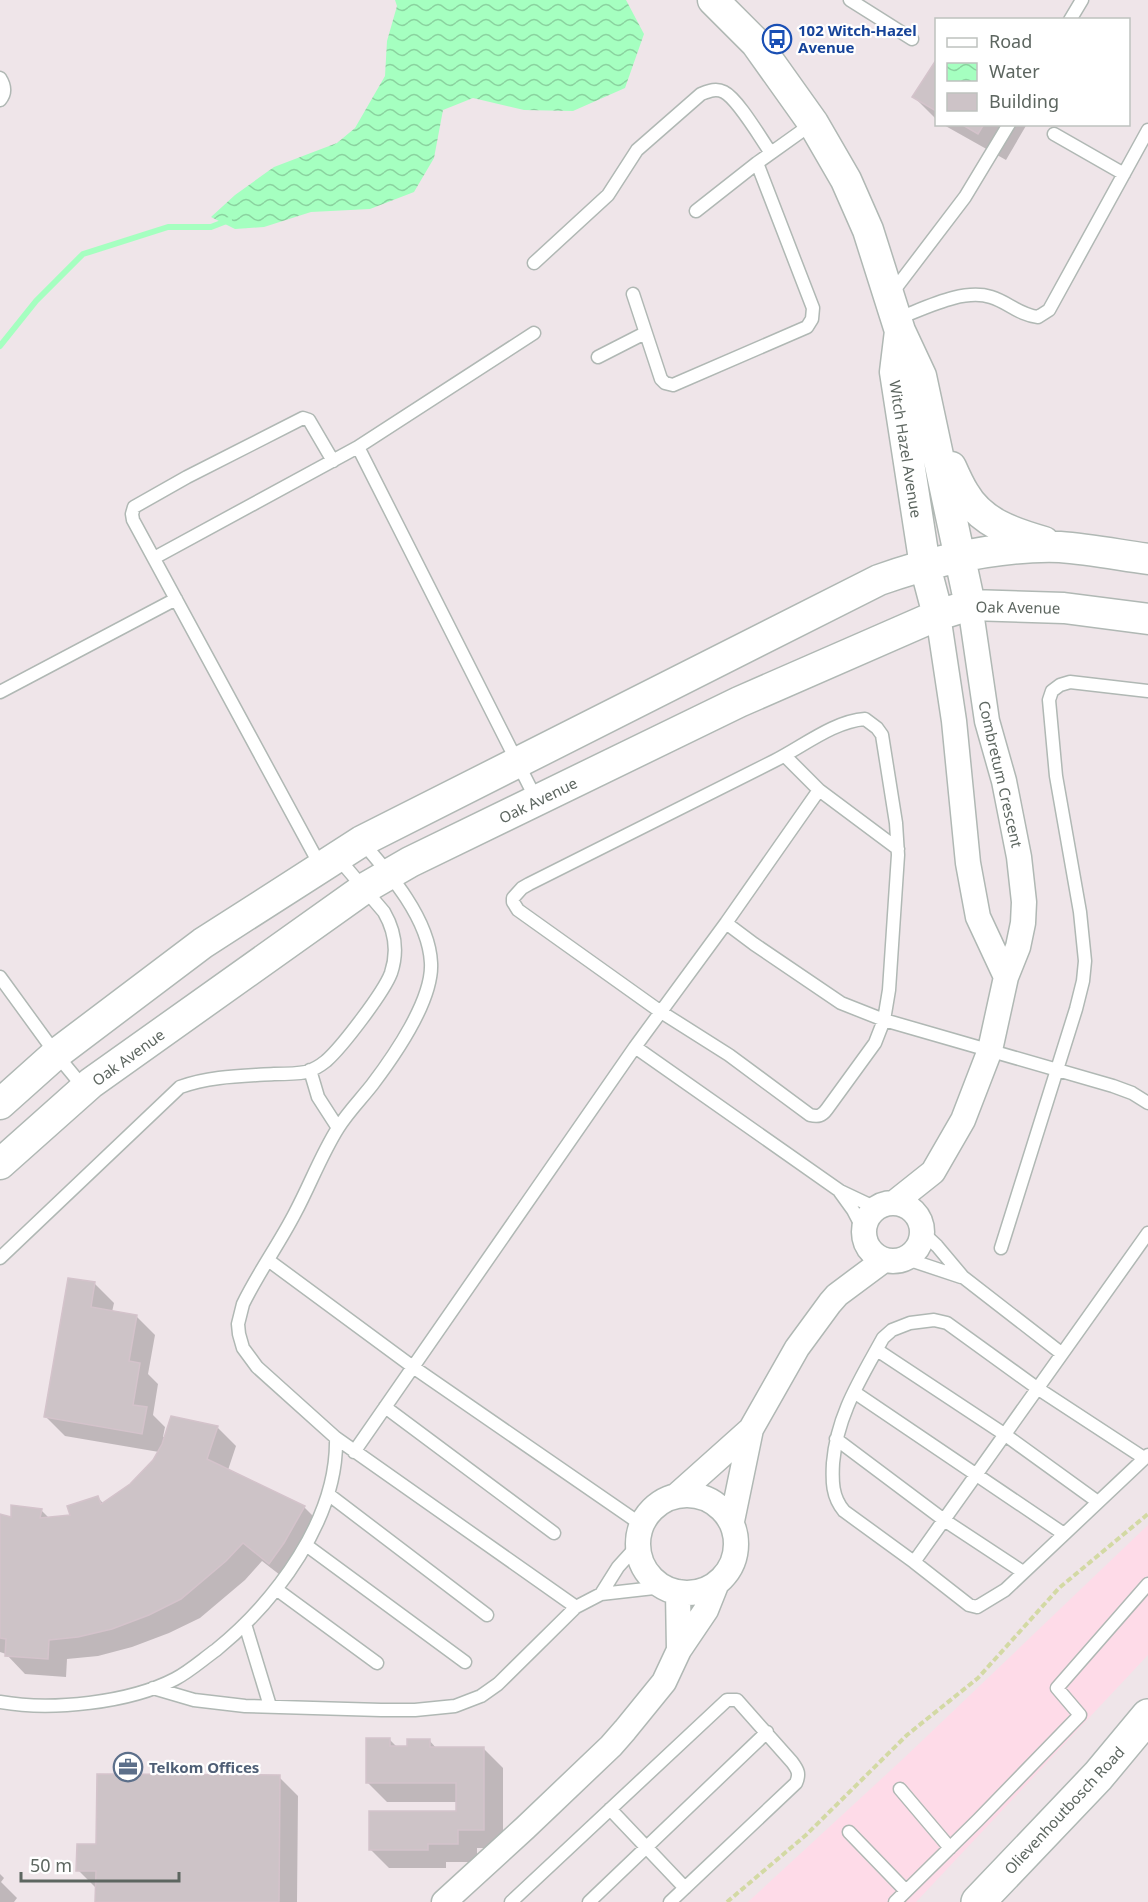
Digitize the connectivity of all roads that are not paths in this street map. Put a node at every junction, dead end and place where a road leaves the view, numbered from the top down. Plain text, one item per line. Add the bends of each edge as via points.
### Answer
1 (850, 0) edge
2 (1082, 0) edge
3 (723, 6) edge
4 (1071, 18) edge
5 (912, 39) dead end
6 (0, 78) edge
7 (0, 100) edge
8 (813, 123) junction
9 (1008, 126) edge
10 (1148, 130) edge
11 (1054, 134) dead end
12 (771, 153) junction
13 (758, 163) junction
14 (1124, 174) junction
15 (696, 211) dead end
16 (534, 263) dead end
17 (633, 294) dead end
18 (895, 316) junction
19 (534, 333) dead end
20 (645, 333) junction
21 (598, 357) dead end
22 (933, 429) junction
23 (358, 447) junction
24 (333, 461) junction
25 (1061, 547) junction
26 (960, 557) junction
27 (154, 558) junction
28 (1148, 559) edge
29 (925, 566) junction
30 (176, 599) junction
31 (970, 605) junction
32 (938, 615) junction
33 (1148, 619) edge
34 (723, 658) junction
35 (1148, 691) edge
36 (0, 692) edge
37 (745, 700) junction
38 (784, 756) junction
39 (518, 762) junction
40 (819, 790) junction
41 (537, 800) junction
42 (898, 849) junction
43 (340, 855) junction
44 (377, 881) junction
45 (726, 922) junction
46 (0, 977) edge
47 (1006, 977) junction
48 (661, 1012) junction
49 (884, 1020) junction
50 (635, 1047) junction
51 (990, 1050) junction
52 (56, 1054) junction
53 (1056, 1069) junction
54 (310, 1070) junction
55 (85, 1089) junction
56 (1148, 1103) edge
57 (0, 1104) edge
58 (338, 1128) junction
59 (0, 1164) edge
60 (933, 1172) junction
61 (840, 1191) junction
62 (885, 1206) junction
63 (921, 1229) junction
64 (1148, 1233) edge
65 (864, 1236) junction
66 (1001, 1248) dead end
67 (0, 1258) edge
68 (894, 1259) junction
69 (268, 1260) junction
70 (963, 1277) junction
71 (837, 1295) junction
72 (877, 1350) junction
73 (1061, 1353) junction
74 (413, 1367) junction
75 (1036, 1388) junction
76 (854, 1392) junction
77 (385, 1407) junction
78 (751, 1429) junction
79 (1004, 1434) junction
80 (336, 1438) junction
81 (836, 1439) junction
82 (354, 1452) junction
83 (1146, 1457) edge
84 (975, 1476) junction
85 (328, 1494) junction
86 (676, 1496) junction
87 (1098, 1502) junction
88 (944, 1520) junction
89 (732, 1521) junction
90 (554, 1533) dead end
91 (1064, 1534) junction
92 (640, 1535) junction
93 (306, 1545) junction
94 (915, 1562) junction
95 (1023, 1572) junction
96 (1148, 1584) edge
97 (716, 1585) junction
98 (276, 1589) junction
99 (670, 1590) junction
100 (600, 1594) junction
101 (576, 1607) junction
102 (487, 1615) dead end
103 (245, 1624) junction
104 (679, 1650) junction
105 (465, 1662) dead end
106 (377, 1663) dead end
107 (153, 1688) junction
108 (0, 1702) edge
109 (270, 1706) junction
110 (1148, 1716) edge
111 (767, 1732) junction
112 (900, 1789) dead end
113 (610, 1809) junction
114 (849, 1832) dead end
115 (646, 1848) junction
116 (950, 1848) junction
117 (685, 1888) junction
118 (906, 1891) junction
119 (444, 1902) edge
120 (511, 1902) edge
121 (590, 1902) edge
122 (670, 1902) edge
123 (895, 1902) edge
124 (978, 1902) edge

1 - 5 lane
2 - 4 lane
3 - 8 street, Witch Hazel Avenue via 756,43
6 - 7 lane via 4,93
8 - 12 lane
8 - 18 street, Witch Hazel Avenue via 846,180 868,230
9 - 18 lane
10 - 14 lane
11 - 14 lane
12 - 13 lane
12 - 16 lane via 732,98 722,91 701,94 637,150 608,195
13 - 15 lane
13 - 20 lane via 813,308 807,327 673,385 661,379
14 - 18 lane via 1048,310 1038,317 978,294
17 - 20 lane
18 - 22 street, Witch Hazel Avenue via 921,376
18 - 29 street, Witch Hazel Avenue via 895,372
19 - 23 lane
20 - 21 lane
22 - 25 street via 964,495 980,514 1019,534
22 - 26 street, Witch Hazel Avenue
23 - 24 lane
23 - 39 lane
24 - 27 lane
24 - 27 lane via 309,420 303,418 187,477 134,507 133,520
25 - 26 street via 1019,548
25 - 28 street
26 - 29 street
26 - 31 street, Witch Hazel Avenue
27 - 30 lane
29 - 32 street, Witch Hazel Avenue
29 - 34 street via 879,580
30 - 36 lane
30 - 43 lane
31 - 32 street, Oak Avenue
31 - 33 street, Oak Avenue via 1064,608
31 - 47 street, Combretum Crescent via 987,721 1007,792 1024,902 1018,947
32 - 37 street, Oak Avenue
32 - 47 street via 978,917
34 - 37 street
34 - 39 street
35 - 53 lane via 1070,682 1052,691 1049,700 1056,776 1085,961 1076,1010
37 - 41 street, Oak Avenue
38 - 40 lane
38 - 42 lane via 843,724 865,719 872,723 882,735
38 - 48 lane via 529,884 513,898 518,910
39 - 41 lane
39 - 43 street
40 - 42 lane
40 - 45 lane
41 - 44 street, Oak Avenue
42 - 49 lane via 893,951
43 - 44 lane
43 - 44 lane
43 - 52 street via 203,943
44 - 54 lane via 395,946 391,974 326,1061
44 - 55 street, Oak Avenue
44 - 58 lane via 410,905 425,936 431,975 423,1002 405,1036
45 - 48 lane
45 - 49 lane via 832,998
46 - 52 lane
47 - 51 street, Combretum Crescent
48 - 49 lane via 816,1117 827,1109 868,1055
48 - 50 lane
49 - 51 lane
50 - 61 lane
50 - 74 lane
51 - 53 lane
51 - 60 street, Combretum Crescent via 963,1120
52 - 55 lane
52 - 57 street
53 - 56 lane via 1132,1093
53 - 66 lane
54 - 58 lane via 318,1097
54 - 67 lane via 220,1078 180,1087
55 - 59 street, Oak Avenue
58 - 69 lane
60 - 62 street, Combretum Crescent
60 - 63 street, Combretum Crescent
61 - 62 lane
61 - 65 lane
62 - 63 street via 903,1205 911,1210
62 - 65 street via 870,1214
63 - 68 street via 918,1246 912,1253
63 - 70 lane
64 - 73 lane
65 - 68 street via 875,1255
65 - 71 street
68 - 70 lane
68 - 71 street
69 - 74 lane
69 - 80 lane via 240,1315 243,1348 257,1367
70 - 73 lane
71 - 78 street via 797,1347
72 - 75 lane via 883,1338 898,1326 923,1320 947,1323
72 - 76 lane
72 - 79 lane
73 - 75 lane
74 - 77 lane
74 - 92 lane
75 - 79 lane
75 - 83 lane
76 - 81 lane
76 - 84 lane
77 - 82 lane
77 - 90 lane
78 - 86 street
78 - 89 street
79 - 84 lane
79 - 87 lane
80 - 82 lane
80 - 85 lane via 335,1467
81 - 88 lane
81 - 94 lane via 832,1471 838,1504
82 - 101 lane
83 - 87 lane
84 - 88 lane
84 - 91 lane
85 - 93 lane
85 - 102 lane
86 - 89 street via 710,1500
86 - 92 street via 660,1502 647,1514
87 - 91 lane
88 - 94 lane
88 - 95 lane
89 - 97 street via 736,1552 731,1567
91 - 95 lane
92 - 99 street via 641,1562 651,1577
92 - 100 lane
93 - 98 lane
93 - 105 lane
94 - 95 lane via 969,1605 977,1607 1005,1590
96 - 116 lane via 1057,1688 1080,1715
97 - 99 street via 693,1593
97 - 104 street via 706,1610
98 - 103 lane
98 - 106 lane
99 - 100 lane
99 - 104 street
100 - 101 lane
101 - 109 lane via 498,1684 455,1706 381,1710
103 - 107 lane via 195,1666
103 - 109 lane
104 - 119 street via 659,1689 611,1746
107 - 108 lane via 67,1706
107 - 109 lane via 210,1703
110 - 124 main road, Olievenhoutbosch Road via 1098,1776
111 - 113 lane via 737,1700 727,1700
111 - 115 lane
111 - 117 lane via 798,1770 796,1783
112 - 116 lane
113 - 115 lane
113 - 120 lane
114 - 118 lane
115 - 117 lane
115 - 121 lane
116 - 118 lane
117 - 122 lane
118 - 123 lane

